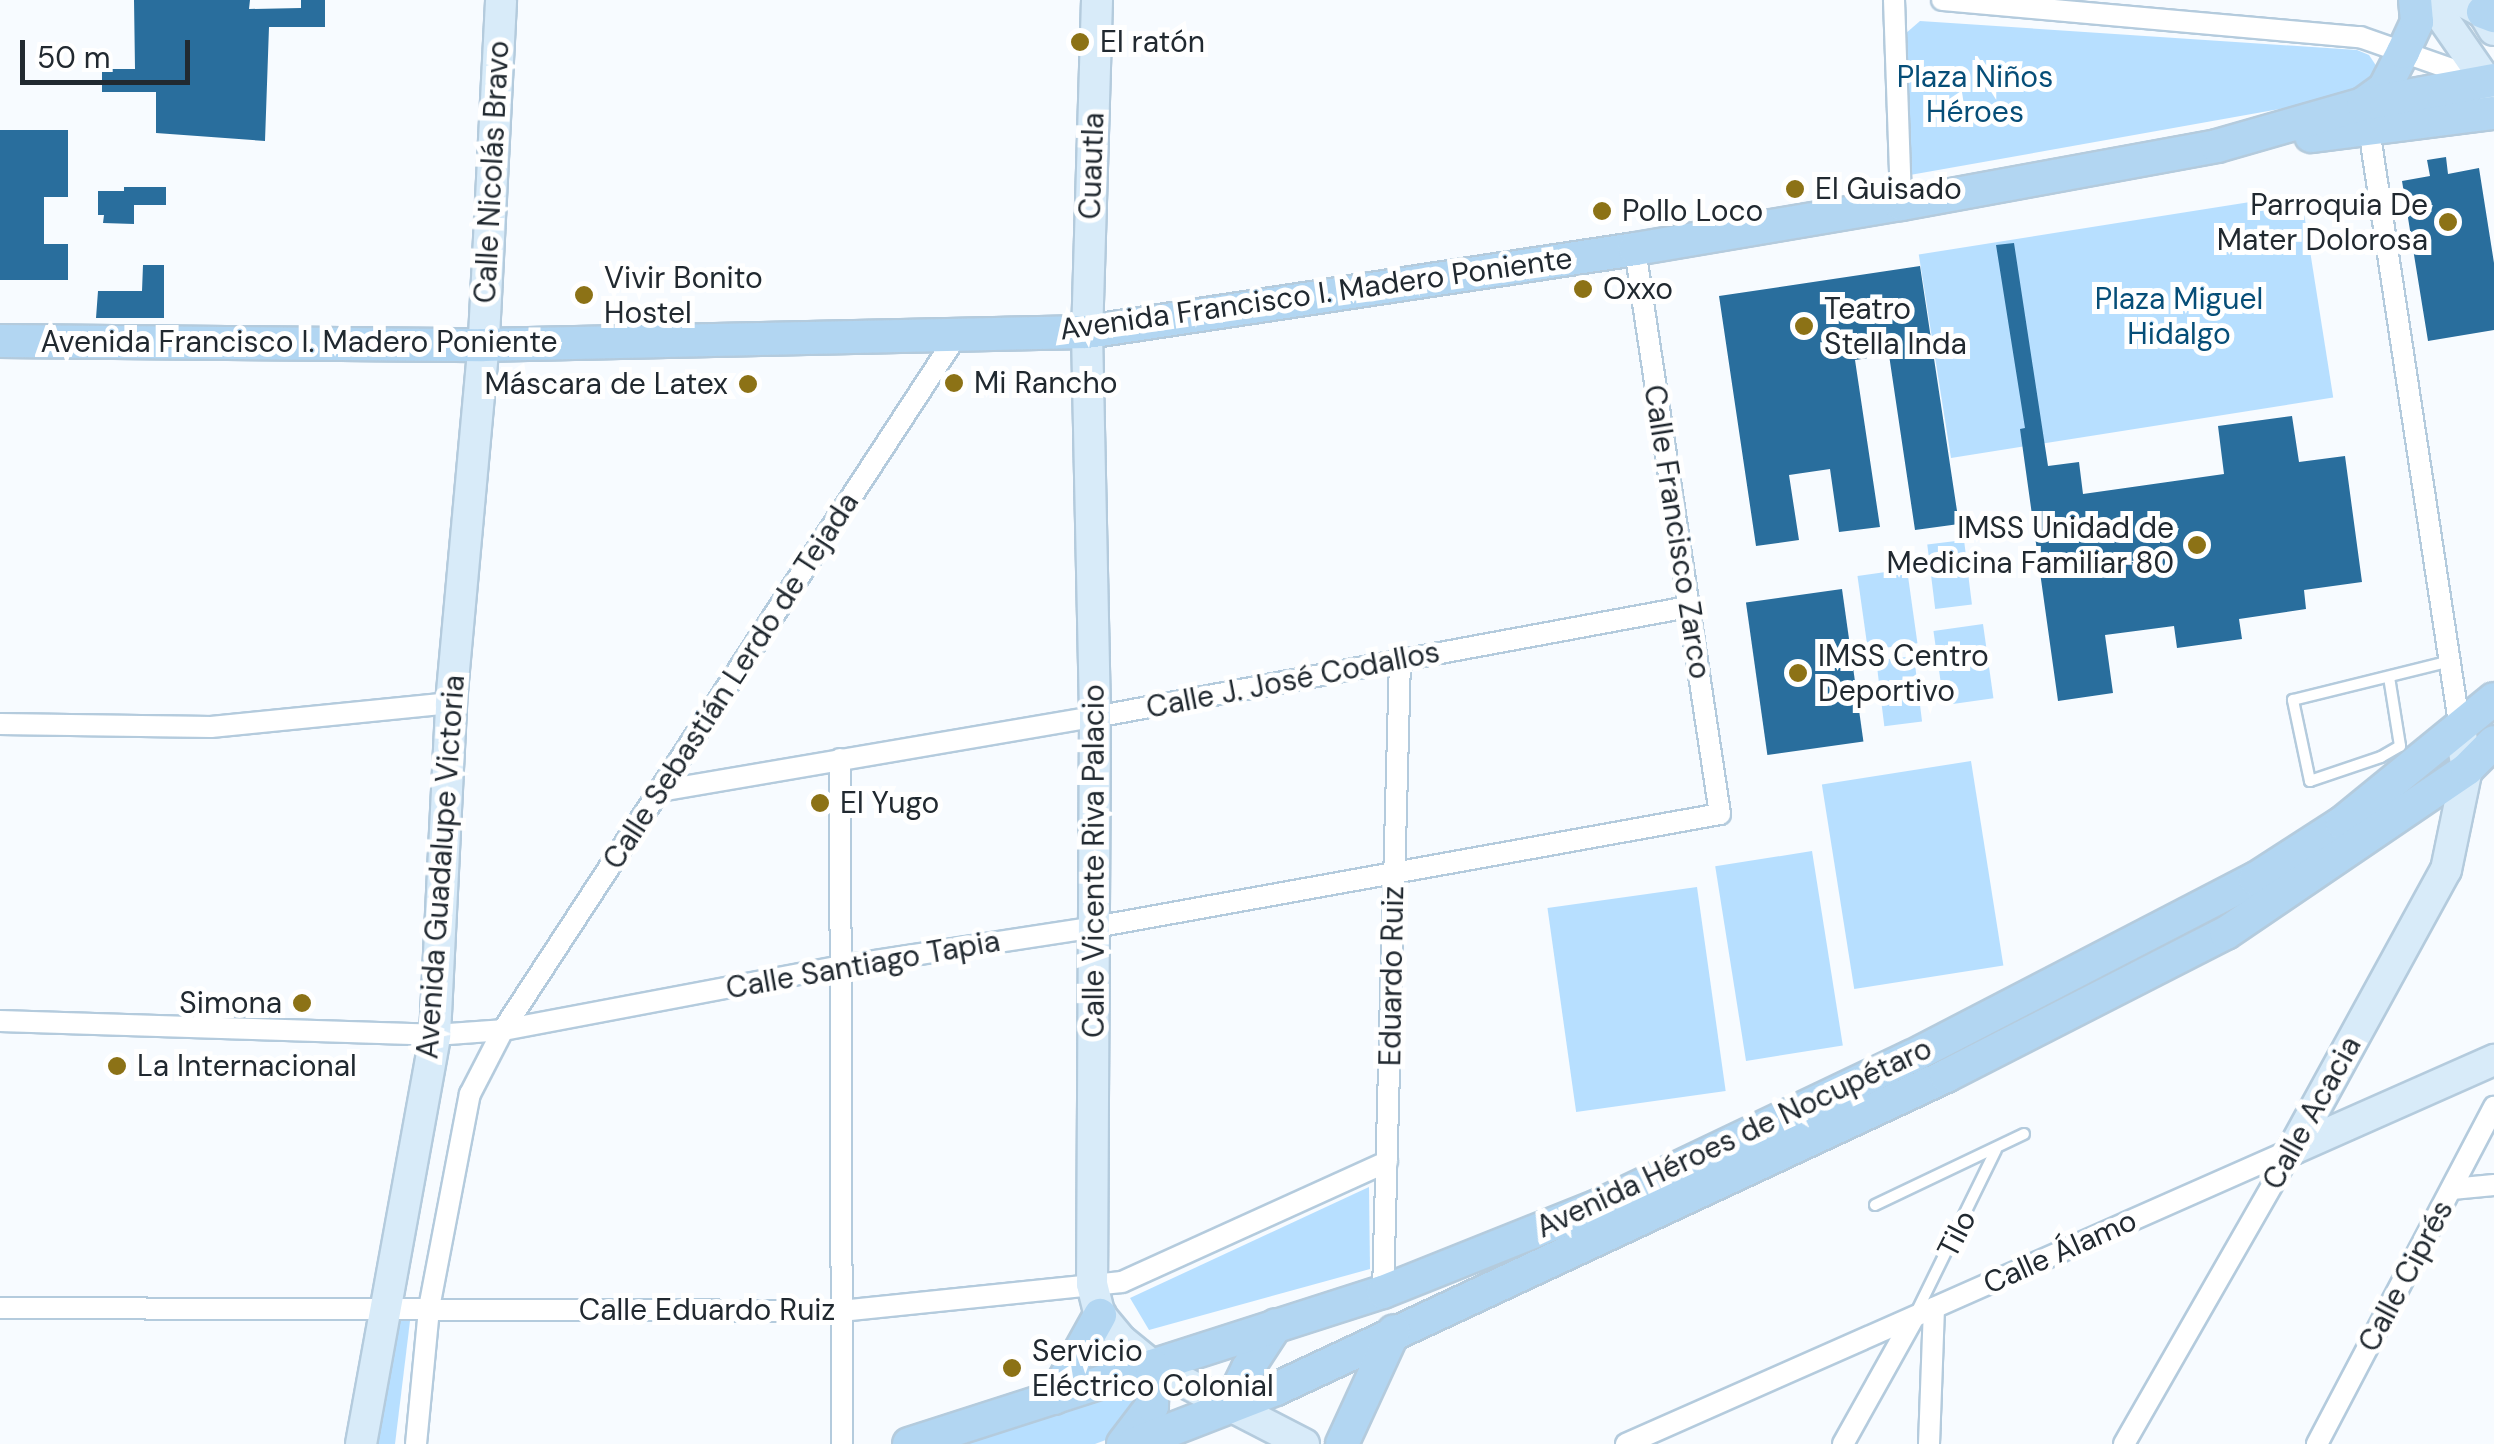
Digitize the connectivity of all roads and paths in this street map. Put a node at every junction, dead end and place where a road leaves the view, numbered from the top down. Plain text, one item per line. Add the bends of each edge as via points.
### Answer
1 (501, 0) edge
2 (1098, 0) edge
3 (1894, 0) edge
4 (1942, 0) edge
5 (2415, 0) edge
6 (2430, 0) edge
7 (1970, 2) edge
8 (2403, 52) junction
9 (2492, 91) edge
10 (2366, 117) junction
11 (1901, 204) junction
12 (1635, 249) junction
13 (959, 332) junction
14 (1087, 332) junction
15 (0, 340) edge
16 (483, 345) junction
17 (1688, 607) junction
18 (1400, 660) junction
19 (2452, 661) junction
20 (2389, 677) junction
21 (2494, 699) edge
22 (451, 703) junction
23 (1094, 717) junction
24 (0, 724) edge
25 (2460, 729) junction
26 (2494, 742) edge
27 (840, 759) junction
28 (2466, 768) junction
29 (660, 791) junction
30 (1720, 814) joint
31 (1394, 870) junction
32 (1095, 927) junction
33 (841, 966) junction
34 (0, 1021) edge
35 (504, 1030) junction
36 (434, 1035) junction
37 (2494, 1060) edge
38 (2494, 1107) edge
39 (2024, 1134) dead end
40 (2293, 1149) junction
41 (1996, 1150) junction
42 (1387, 1162) junction
43 (2494, 1185) edge
44 (2452, 1189) junction
45 (1875, 1205) dead end
46 (1383, 1292) junction
47 (1096, 1299) junction
48 (383, 1306) junction
49 (0, 1308) edge
50 (430, 1308) junction
51 (1934, 1308) junction
52 (841, 1311) junction
53 (1914, 1316) junction
54 (1276, 1326) junction
55 (1394, 1331) junction
56 (1153, 1366) junction
57 (1054, 1398) junction
58 (1229, 1407) junction
59 (361, 1444) edge
60 (416, 1444) edge
61 (842, 1444) edge
62 (909, 1444) edge
63 (1124, 1444) edge
64 (1134, 1444) edge
65 (1304, 1444) edge
66 (1342, 1444) edge
67 (1626, 1444) edge
68 (1843, 1444) edge
69 (1930, 1444) edge
70 (2124, 1444) edge
71 (2318, 1444) edge

1 - 16 street, Calle Nicolás Bravo
2 - 14 street, Cuautla
3 - 11 street
4 - 7 street
5 - 8 main road via 2417,22
6 - 9 street
7 - 8 street via 2360,37
8 - 9 street
8 - 10 main road
9 - 10 main road, Avenida Francisco I. Madero Poniente
10 - 11 main road, Avenida Francisco I. Madero Poniente
10 - 19 street
11 - 12 main road, Avenida Francisco I. Madero Poniente
12 - 14 main road, Avenida Francisco I. Madero Poniente
12 - 17 street, Calle Francisco Zarco
13 - 14 main road, Avenida Francisco I. Madero Poniente
13 - 16 main road, Avenida Francisco I. Madero Poniente
13 - 29 street, Calle Sebastián Lerdo de Tejada
14 - 23 street, Calle Vicente Riva Palacio
15 - 16 main road, Avenida Francisco I. Madero Poniente
16 - 22 street, Avenida Guadalupe Victoria
17 - 18 street, Calle J. José Codallos
17 - 30 street, Calle Francisco Zarco
18 - 23 street, Calle J. José Codallos
18 - 31 street, Eduardo Ruiz
19 - 20 lane
19 - 25 street
20 - 20 lane via 2294,700 2310,782 2400,746
21 - 25 main road, Avenida Héroes de Nocupétaro
22 - 24 street via 211,727
22 - 36 street, Avenida Guadalupe Victoria
23 - 27 street, Calle J. José Codallos
23 - 32 street, Calle Vicente Riva Palacio
25 - 28 street, Calle Acacia
25 - 46 main road, Avenida Héroes de Nocupétaro via 2342,822 2255,879 1911,1057 1616,1198
26 - 28 main road, Avenida Héroes de Nocupétaro
27 - 29 street, Calle J. José Codallos
27 - 33 street
28 - 40 street, Calle Acacia via 2446,870
28 - 55 main road, Avenida Héroes de Nocupétaro via 2226,933 1946,1076
29 - 35 street, Calle Sebastián Lerdo de Tejada
30 - 31 street, Calle Santiago Tapia
31 - 32 street, Calle Santiago Tapia
31 - 42 street, Eduardo Ruiz
32 - 33 street, Calle Santiago Tapia
32 - 47 street, Calle Vicente Riva Palacio
33 - 35 street, Calle Santiago Tapia
33 - 52 street
34 - 36 street, Calle Santiago Tapia
35 - 36 street, Calle Santiago Tapia
35 - 50 street, Avenida Guadalupe Victoria via 470,1094
36 - 48 street, Avenida Guadalupe Victoria
37 - 40 street, Calle Álamo
38 - 44 street, Calle Ciprés
39 - 41 lane
40 - 51 street, Calle Álamo
40 - 70 street, Calle Acacia
41 - 45 lane
41 - 53 lane, Tilo
42 - 46 street, Eduardo Ruiz
42 - 47 street, Calle Eduardo Ruiz
43 - 44 street
44 - 71 street, Calle Ciprés
46 - 54 main road, Avenida Héroes de Nocupétaro
47 - 52 street, Calle Eduardo Ruiz
47 - 56 street
47 - 57 main road
48 - 49 street, Calle Eduardo Ruiz
48 - 50 street, Calle Eduardo Ruiz
48 - 59 street, Avenida Guadalupe Victoria
50 - 52 street, Calle Eduardo Ruiz
50 - 60 street, Avenida Guadalupe Victoria
51 - 53 street, Calle Álamo
51 - 69 street
52 - 61 street
53 - 67 street, Calle Álamo
53 - 68 street
54 - 56 main road, Avenida Héroes de Nocupétaro
54 - 58 main road
55 - 58 main road, Avenida Héroes de Nocupétaro
55 - 66 main road
56 - 57 main road, Avenida Héroes de Nocupétaro
56 - 58 street
56 - 63 main road via 1152,1406
57 - 62 main road, Avenida Héroes de Nocupétaro
58 - 64 main road, Avenida Héroes de Nocupétaro
58 - 65 street

